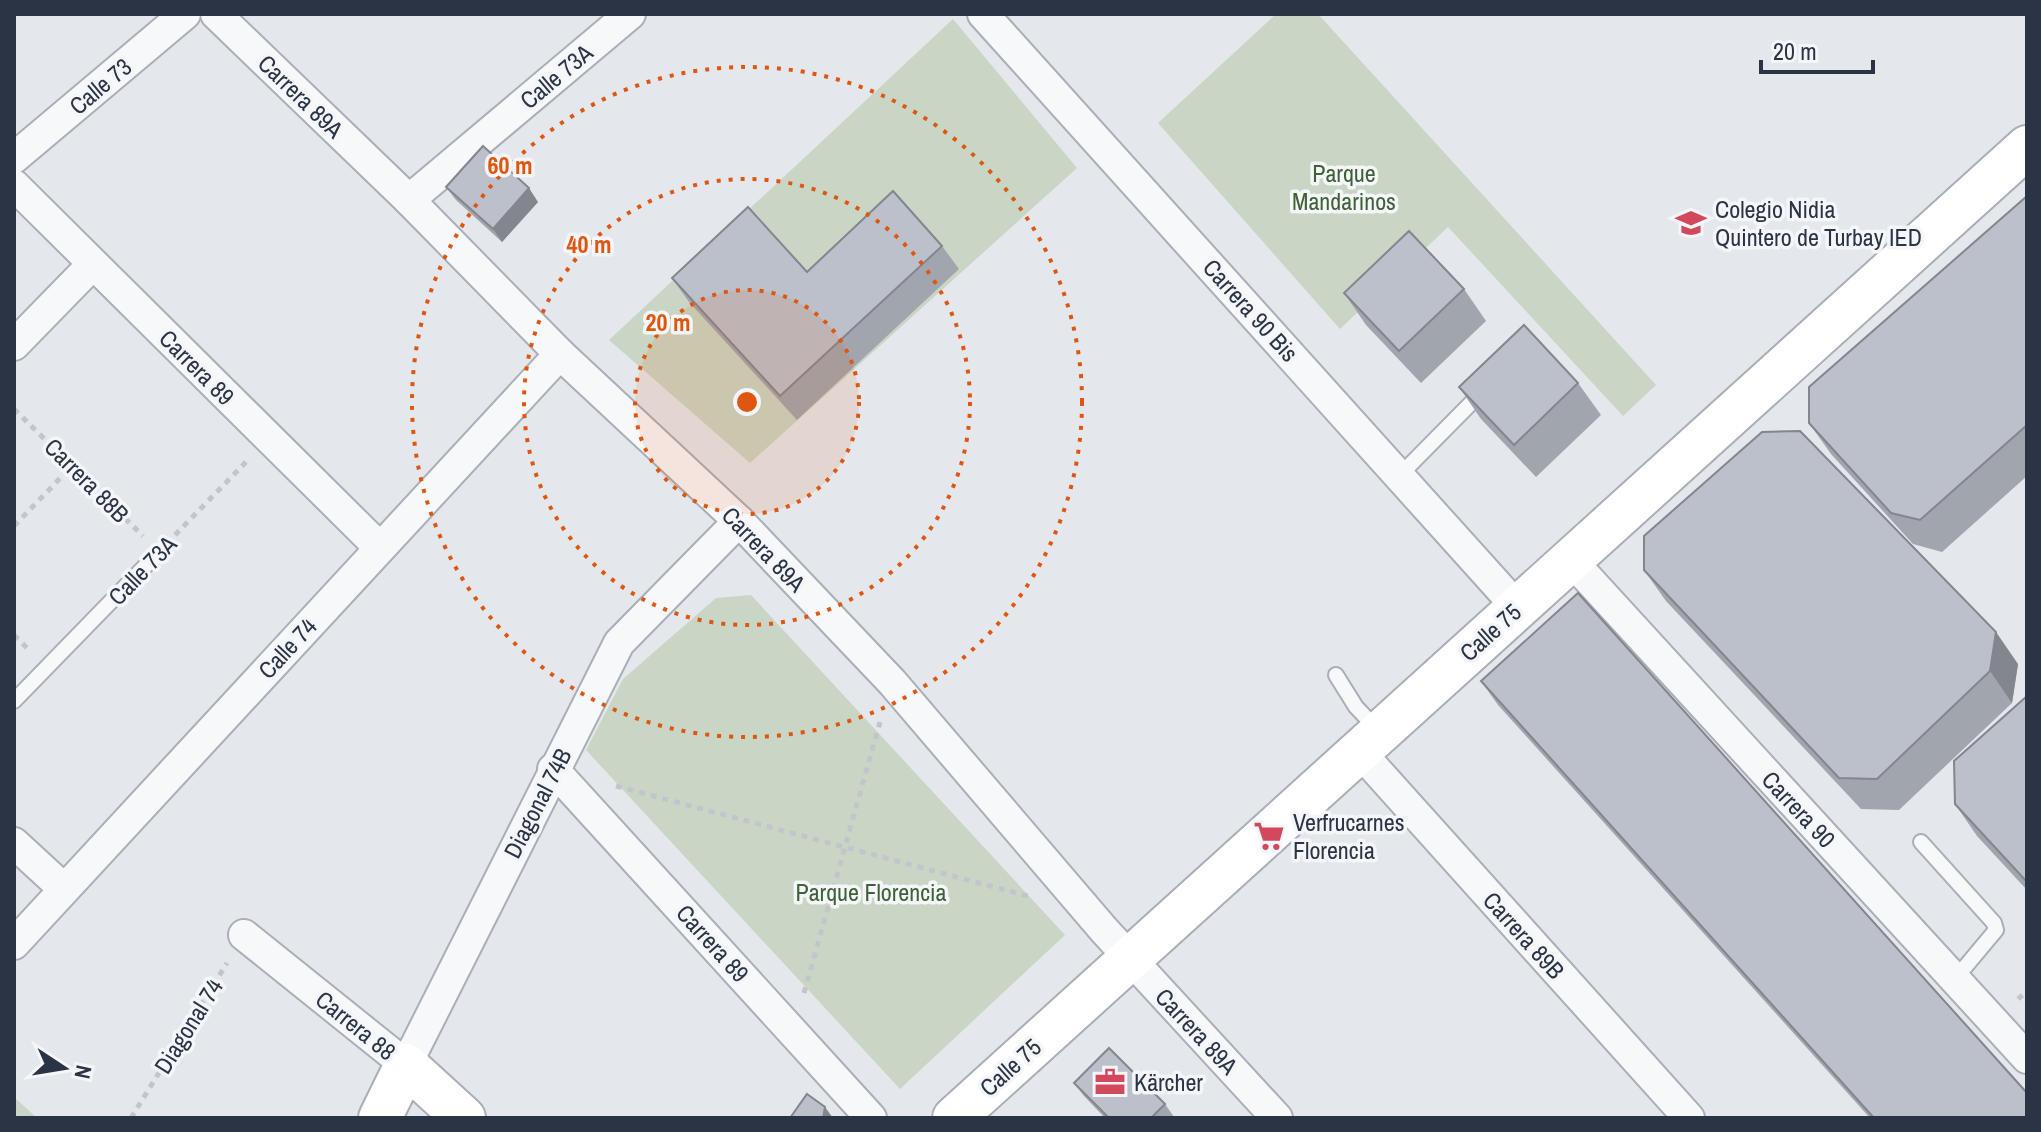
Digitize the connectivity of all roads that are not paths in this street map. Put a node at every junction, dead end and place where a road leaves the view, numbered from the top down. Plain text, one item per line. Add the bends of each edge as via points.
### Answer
1 (185, 14) edge
2 (216, 14) edge
3 (630, 14) edge
4 (983, 14) edge
5 (2027, 147) edge
6 (14, 158) edge
7 (14, 185) edge
8 (409, 200) junction
9 (93, 264) junction
10 (14, 345) edge
11 (560, 354) junction
12 (1498, 376) edge
13 (1400, 475) junction
14 (739, 521) junction
15 (380, 548) junction
16 (159, 552) road end
17 (1570, 559) junction
18 (1517, 607) junction
19 (1336, 675) dead end
20 (14, 701) edge
21 (1369, 742) junction
22 (553, 769) junction
23 (1921, 842) dead end
24 (14, 843) edge
25 (64, 889) junction
26 (244, 935) road end
27 (14, 944) edge
28 (1130, 959) junction
29 (1955, 979) junction
30 (2027, 1058) edge
31 (406, 1065) junction
32 (380, 1118) edge
33 (464, 1118) edge
34 (871, 1118) edge
35 (954, 1118) edge
36 (1277, 1118) edge
37 (1689, 1118) edge

1 - 6 street, Calle 73
2 - 8 street, Carrera 89A
3 - 8 street, Calle 73A
4 - 13 street, Carrera 90 Bis
5 - 17 street, Calle 75
7 - 9 street, Carrera 89
8 - 11 street, Carrera 89A
9 - 10 street
9 - 15 street, Carrera 89
11 - 14 street, Carrera 89A
11 - 15 street, Calle 74
12 - 13 lane
13 - 18 street, Carrera 90 Bis
14 - 22 street, Diagonal 74B via 619,643
14 - 28 street, Carrera 89A via 892,682
15 - 25 street, Calle 74
16 - 20 lane, Calle 73A
17 - 18 street, Calle 75
17 - 29 street, Carrera 90
18 - 21 street, Calle 75
19 - 21 lane
21 - 28 street, Calle 75
21 - 37 street, Carrera 89B
22 - 31 street, Diagonal 74B
22 - 34 street, Carrera 89
23 - 29 lane via 1996,930
24 - 25 street
25 - 27 street, Calle 74
26 - 31 street, Carrera 88
28 - 35 street, Calle 75
28 - 36 street, Carrera 89A
29 - 30 street, Carrera 90
31 - 32 street, Diagonal 74B
31 - 33 street, Carrera 88

